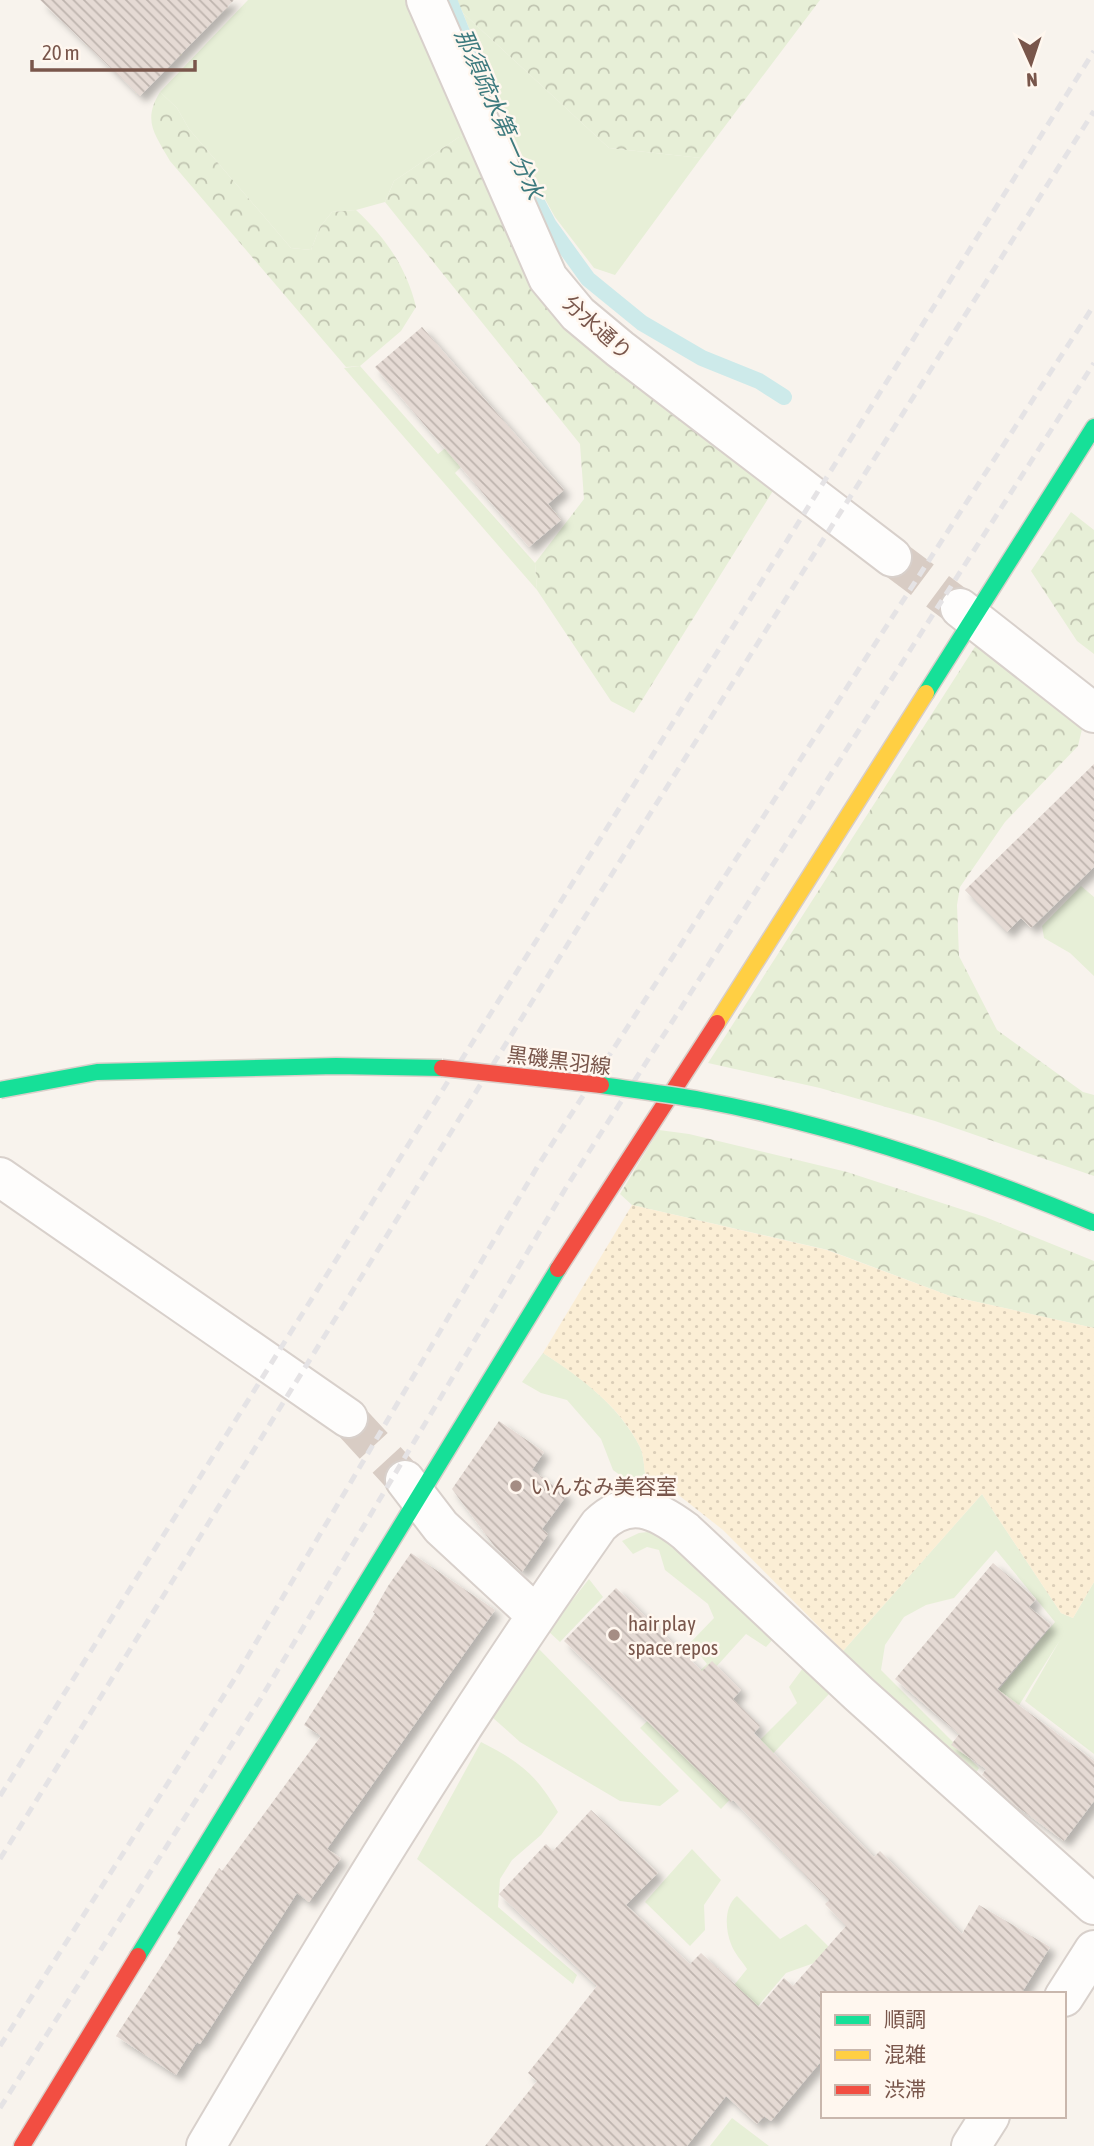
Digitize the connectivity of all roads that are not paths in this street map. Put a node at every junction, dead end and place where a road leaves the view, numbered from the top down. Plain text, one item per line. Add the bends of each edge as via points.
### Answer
1 (426, 0) edge
2 (1094, 427) edge
3 (892, 557) tunnel mouth
4 (967, 613) junction
5 (1094, 713) edge
6 (0, 1090) edge
7 (0, 1177) edge
8 (1094, 1223) edge
9 (348, 1418) tunnel mouth
10 (411, 1489) junction
11 (536, 1615) junction
12 (1094, 1905) edge
13 (1094, 1950) edge
14 (1066, 1994) edge
15 (989, 2118) edge
16 (22, 2146) edge
17 (206, 2146) edge
18 (971, 2146) edge

1 - 3 street, 分水通り via 548,278 578,314
2 - 4 street
4 - 5 street
4 - 10 street via 528,1315
6 - 8 street, 黒磯黒羽線, bridge via 97,1072 336,1066 439,1068 576,1082 702,1100 793,1121 893,1149
7 - 9 street
10 - 11 street via 441,1527
10 - 16 street
11 - 12 street via 611,1513 642,1508 665,1516
11 - 17 street via 300,1986
13 - 14 street
15 - 18 street

